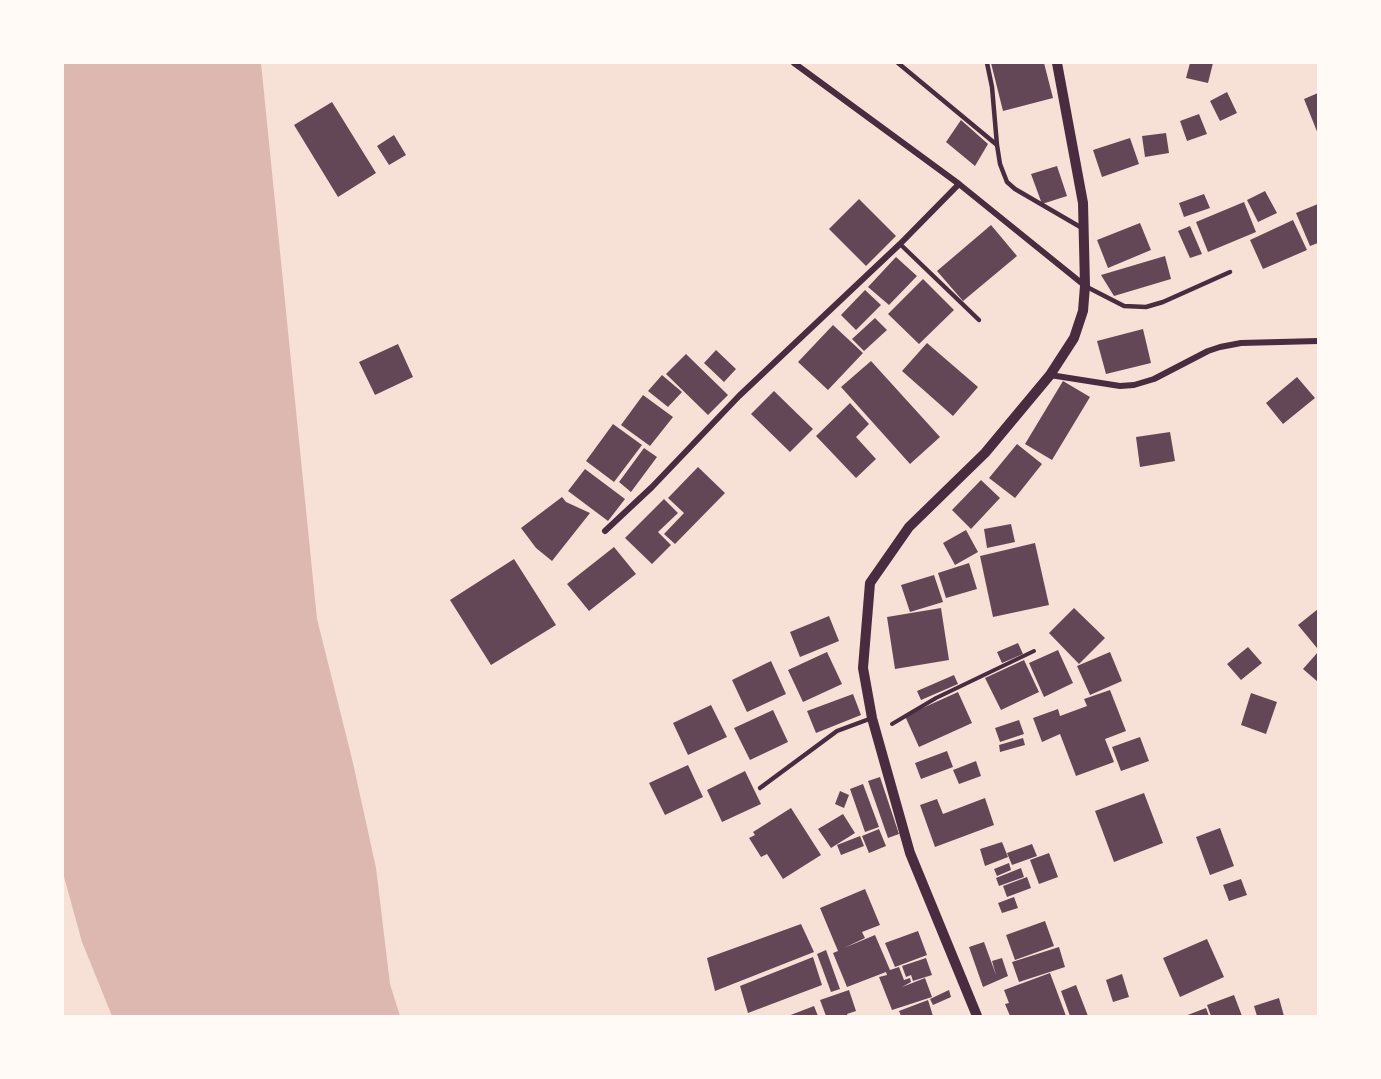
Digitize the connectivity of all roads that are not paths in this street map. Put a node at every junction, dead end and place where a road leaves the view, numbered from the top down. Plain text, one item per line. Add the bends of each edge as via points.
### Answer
1 (794, 63) edge
2 (898, 63) edge
3 (987, 63) edge
4 (1057, 63) edge
5 (997, 145) junction
6 (959, 184) junction
7 (1085, 230) junction
8 (900, 243) junction
9 (1230, 272) dead end
10 (1085, 286) junction
11 (979, 320) dead end
12 (1318, 341) edge
13 (1050, 375) junction
14 (605, 531) dead end
15 (872, 718) junction
16 (760, 788) dead end
17 (977, 1016) edge

1 - 6 street
2 - 5 lane
3 - 5 lane
4 - 7 street
5 - 7 lane via 1007,182
6 - 8 street
6 - 10 street
7 - 10 street
8 - 11 lane
8 - 14 street
9 - 10 lane via 1146,307 1124,306
10 - 13 street via 1083,311 1074,338
12 - 13 street via 1220,347 1154,380 1134,385
13 - 15 street via 985,453 909,527 870,583 863,668
15 - 16 lane via 837,731
15 - 17 street via 910,853

